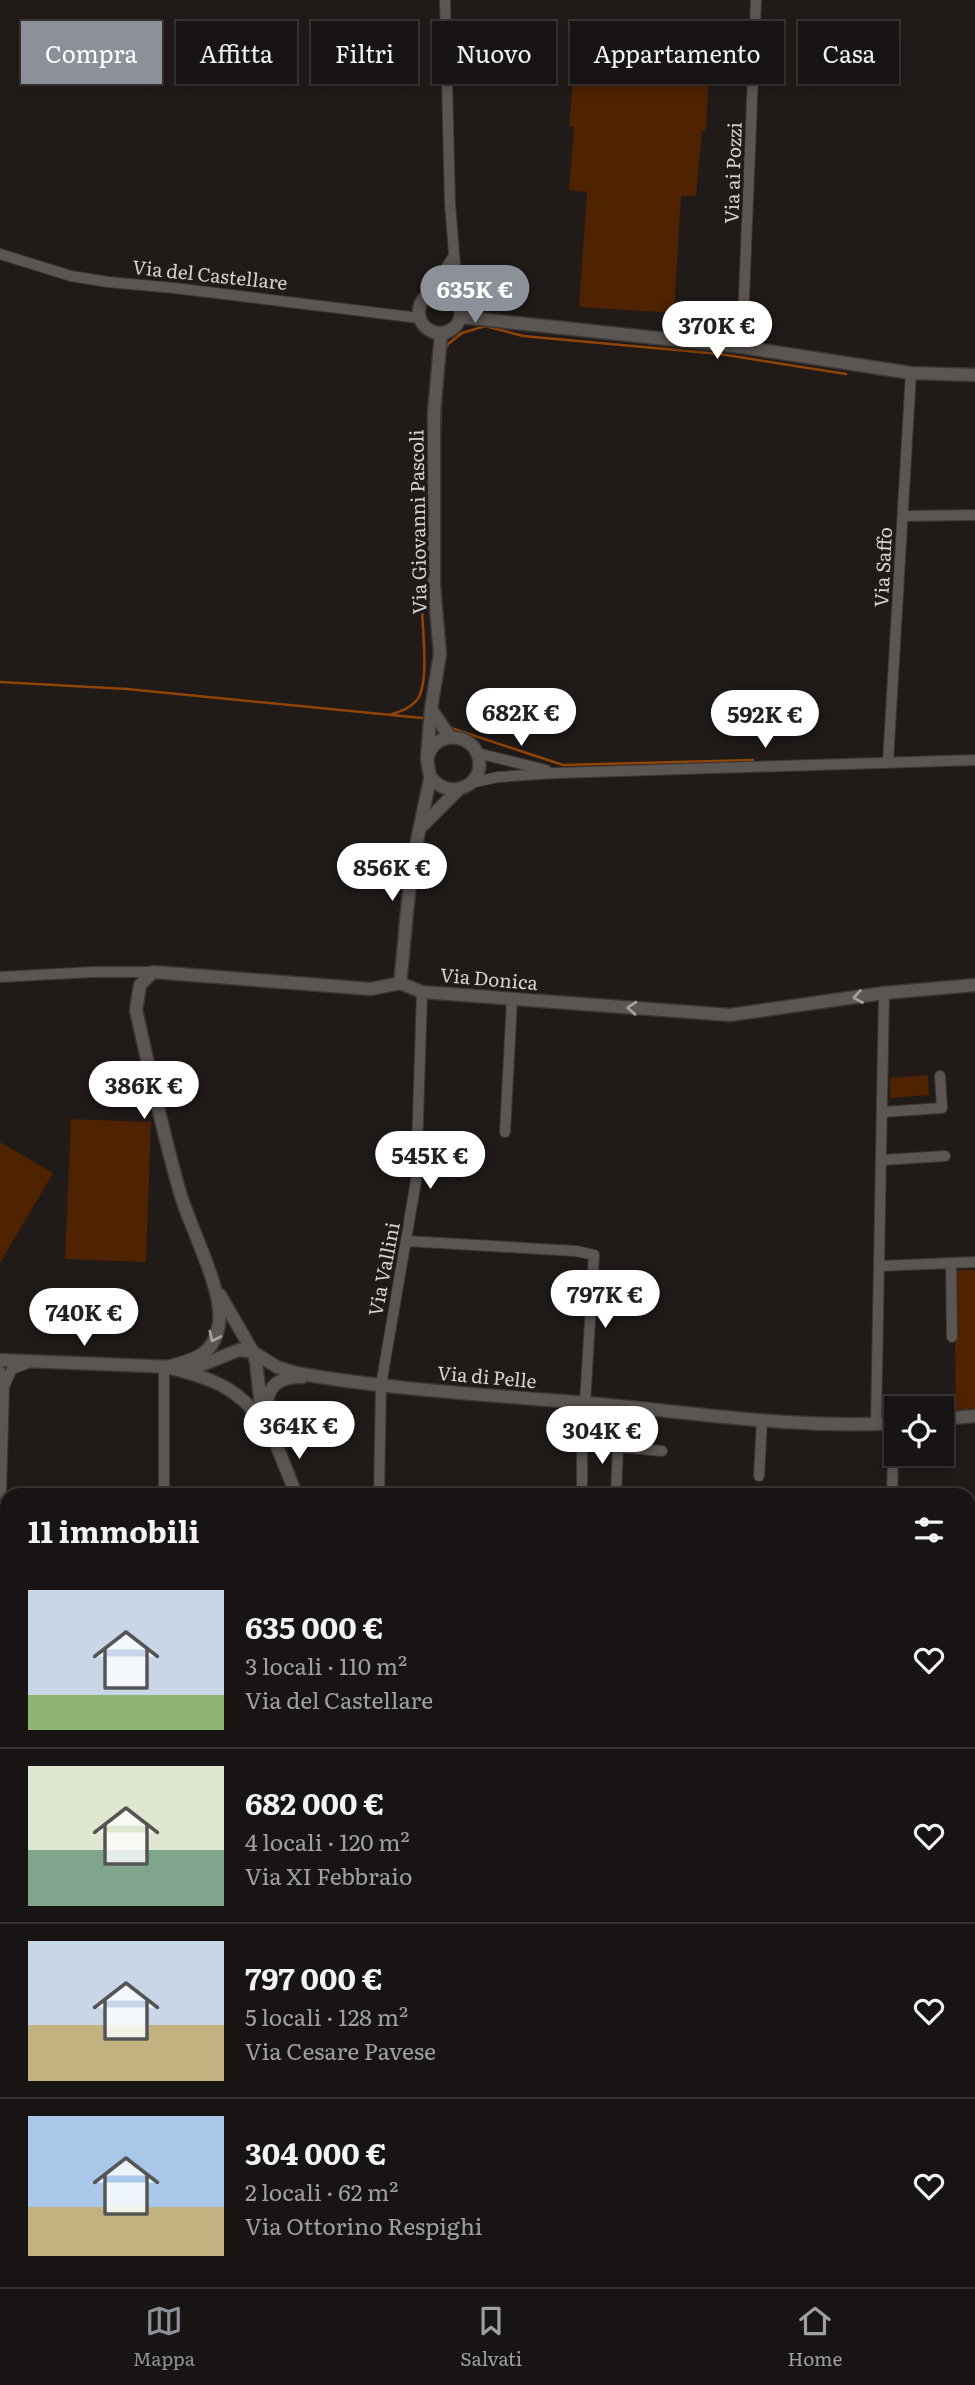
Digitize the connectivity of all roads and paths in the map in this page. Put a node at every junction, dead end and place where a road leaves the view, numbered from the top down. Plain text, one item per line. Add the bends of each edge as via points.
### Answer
1 (445, 0) edge
2 (756, 0) edge
3 (0, 254) edge
4 (454, 256) junction
5 (430, 293) junction
6 (458, 301) junction
7 (460, 317) junction
8 (419, 318) junction
9 (441, 334) junction
10 (742, 346) junction
11 (911, 373) junction
12 (975, 375) edge
13 (975, 515) edge
14 (903, 516) junction
15 (431, 709) junction
16 (450, 737) junction
17 (477, 753) junction
18 (427, 758) junction
19 (975, 760) edge
20 (888, 762) junction
21 (557, 773) junction
22 (430, 776) junction
23 (465, 786) junction
24 (420, 828) junction
25 (153, 972) junction
26 (0, 977) edge
27 (400, 983) junction
28 (975, 985) edge
29 (422, 992) junction
30 (884, 993) junction
31 (512, 1000) junction
32 (940, 1076) dead end
33 (883, 1112) junction
34 (505, 1132) dead end
35 (945, 1156) dead end
36 (882, 1160) junction
37 (406, 1241) junction
38 (975, 1262) edge
39 (951, 1263) junction
40 (880, 1266) junction
41 (211, 1280) junction
42 (952, 1337) dead end
43 (253, 1352) junction
44 (0, 1360) edge
45 (42, 1363) junction
46 (165, 1367) junction
47 (0, 1371) edge
48 (316, 1376) junction
49 (381, 1385) junction
50 (5, 1388) junction
51 (584, 1403) junction
52 (975, 1416) edge
53 (954, 1418) edge
54 (762, 1421) junction
55 (876, 1424) junction
56 (884, 1424) edge
57 (273, 1439) junction
58 (583, 1441) junction
59 (618, 1447) junction
60 (662, 1451) dead end
61 (893, 1466) edge
62 (759, 1476) dead end
63 (1, 1488) edge
64 (164, 1488) edge
65 (293, 1488) edge
66 (379, 1488) edge
67 (582, 1488) edge
68 (617, 1488) edge
69 (891, 1488) edge

1 - 4 street
2 - 10 street, Via ai Pozzi
3 - 8 street, Via del Castellare via 108,282
4 - 5 street
4 - 6 street
5 - 6 street via 446,292
5 - 8 street via 419,306
6 - 7 street
7 - 9 street via 456,327
7 - 10 street
8 - 9 street, Via del Castellare via 428,330
9 - 15 street, Via Giovanni Pascoli via 434,413 434,585 440,654
10 - 11 street
11 - 12 street
11 - 14 street, Via Saffo
13 - 14 street
14 - 20 street, Via Saffo
15 - 16 street
15 - 18 street, Via Giovanni Pascoli
16 - 17 street via 465,740
16 - 18 street via 435,744
17 - 21 street
17 - 23 street via 478,772
18 - 22 street, Via Giovanni Pascoli
19 - 20 street
20 - 21 street
21 - 23 street via 498,777
22 - 23 street via 450,790
22 - 24 street, Via Giovanni Pascoli
23 - 24 street
24 - 27 street, Via Giovanni Pascoli
25 - 26 street
25 - 27 street via 371,989
25 - 41 street via 141,985 136,1010 181,1197
27 - 29 street, Via Donica
28 - 30 street, Via Donica
29 - 31 street, Via Donica
29 - 37 street, Via Vallini via 416,1181
30 -> 31 street, Via Donica via 730,1015
30 - 33 street
31 - 34 street
32 - 33 street via 942,1108
33 - 36 street
35 - 36 street
36 - 40 street
37 - 49 street, Via Vallini
37 - 51 street via 594,1255
38 - 39 street
39 - 40 street
39 - 42 street
40 - 55 street
41 - 43 street
41 -> 46 street via 219,1311 214,1340 198,1359
43 - 46 street via 235,1351 199,1366
43 - 48 street, Via di Pelle via 277,1367
43 - 57 street via 261,1406
44 - 45 street
45 - 46 street
45 - 50 street via 15,1367
46 - 57 street via 198,1375 242,1397
46 - 64 street
47 - 50 street
48 - 49 street, Via di Pelle
48 - 57 street via 288,1377 270,1389 267,1404
49 - 51 street, Via di Pelle
49 - 66 street, Via Vallini
50 - 63 street
51 - 54 street, Via di Pelle
51 - 58 street
52 - 53 street
54 - 55 street, Via di Pelle
54 - 62 street
55 - 56 street, Via di Pelle
57 - 65 street
58 - 59 street
58 - 67 street
59 - 60 street
59 - 68 street
61 - 69 street

